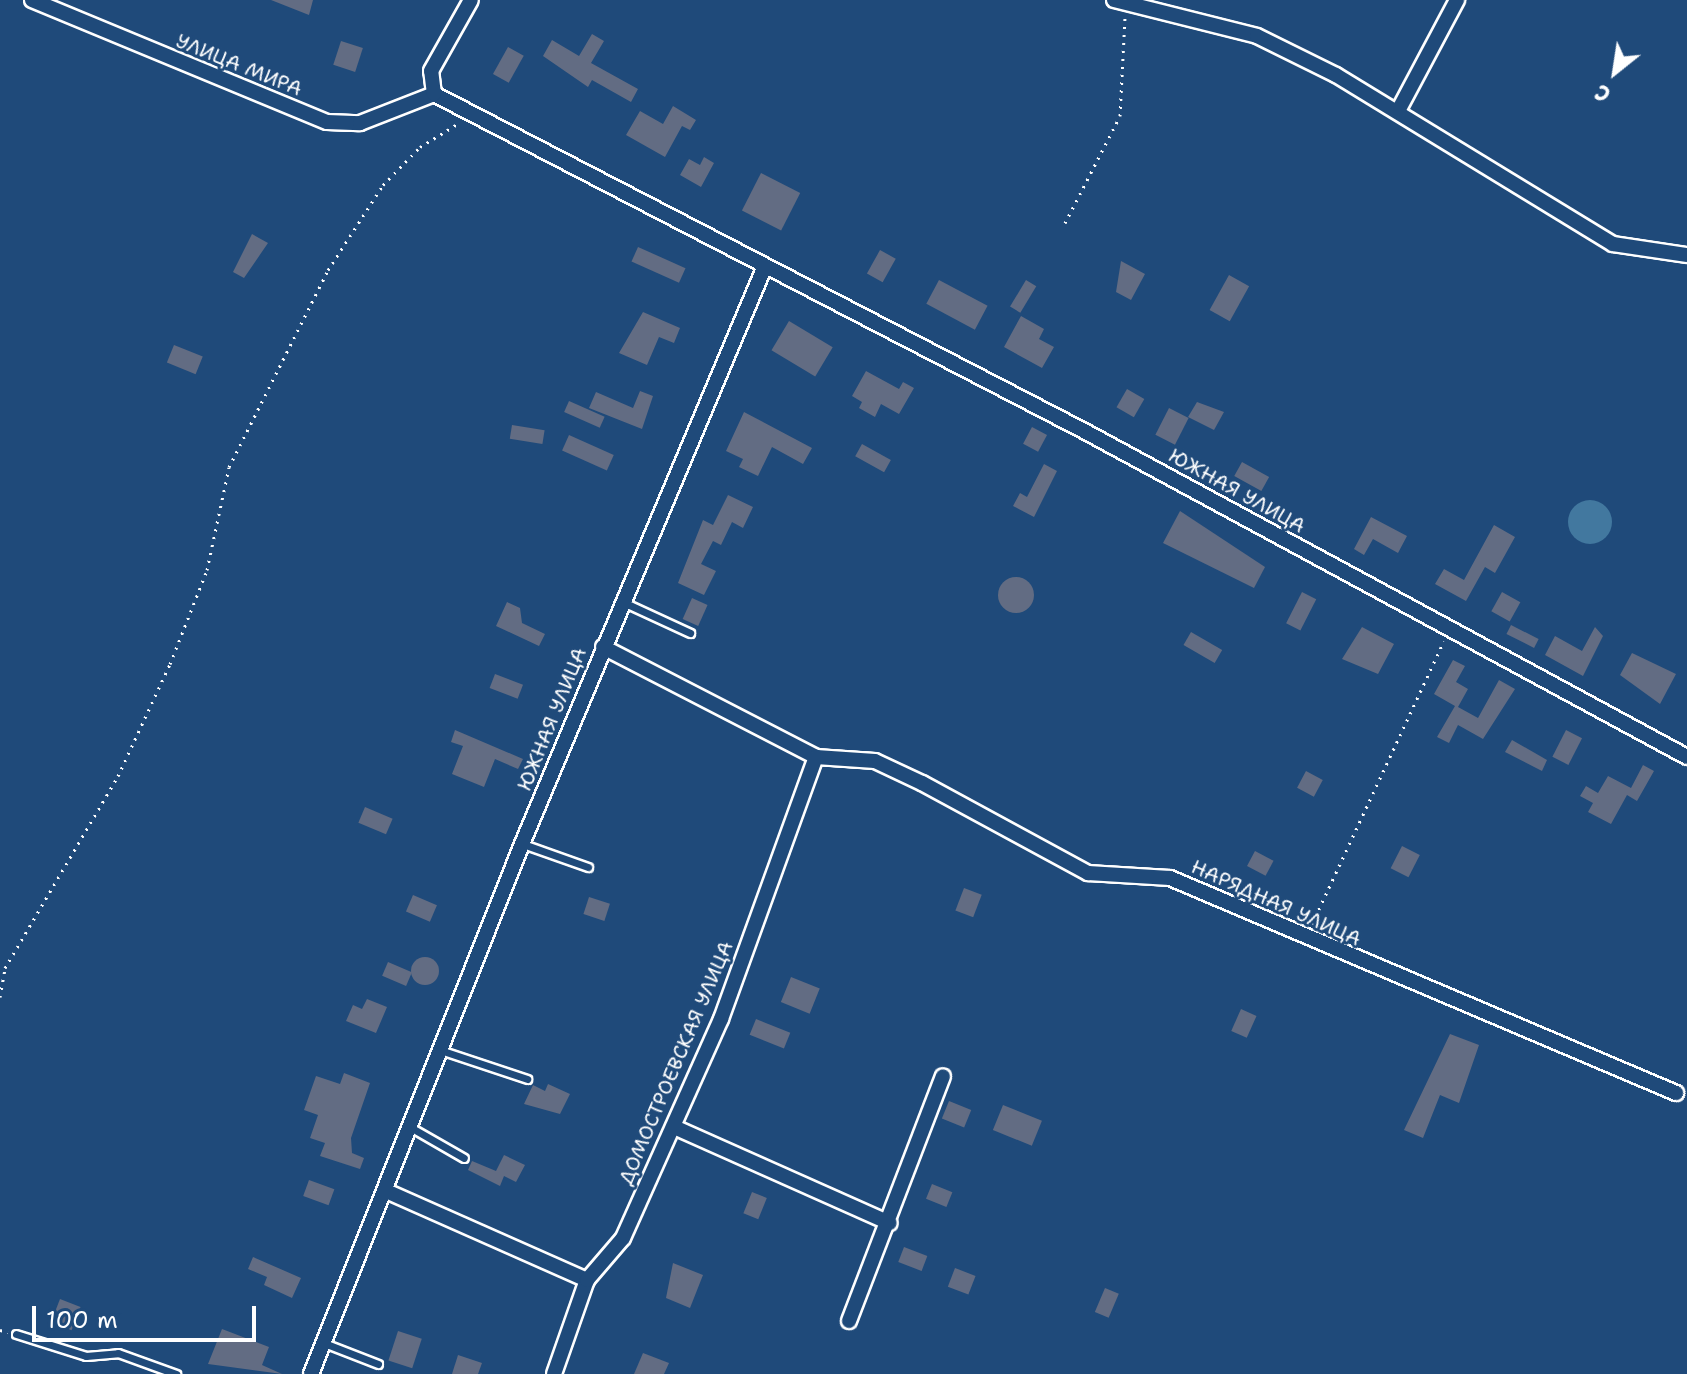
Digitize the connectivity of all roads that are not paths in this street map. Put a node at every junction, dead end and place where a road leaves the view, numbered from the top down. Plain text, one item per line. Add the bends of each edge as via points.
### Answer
1 (32, 0) edge
2 (471, 0) edge
3 (1457, 0) edge
4 (1120, 2) edge
5 (434, 94) junction
6 (1398, 111) junction
7 (1687, 255) edge
8 (765, 266) junction
9 (622, 601) junction
10 (690, 633) dead end
11 (603, 647) junction
12 (816, 757) junction
13 (1687, 757) edge
14 (522, 844) junction
15 (588, 867) dead end
16 (440, 1050) junction
17 (943, 1076) dead end
18 (527, 1079) dead end
19 (1676, 1093) dead end
20 (410, 1127) junction
21 (674, 1127) junction
22 (464, 1158) dead end
23 (386, 1191) junction
24 (890, 1223) junction
25 (587, 1280) junction
26 (849, 1321) dead end
27 (16, 1334) dead end
28 (324, 1343) junction
29 (378, 1364) dead end
30 (176, 1374) edge
31 (311, 1374) edge
32 (554, 1374) edge

1 - 5 street, УЛИЦА МИРА via 336,124 360,123
2 - 5 street via 431,71
3 - 6 street
4 - 6 street via 1257,36
5 - 8 street, ЮЖНАЯ УЛИЦА
6 - 7 street via 1613,244
8 - 9 street, ЮЖНАЯ УЛИЦА
8 - 13 street, ЮЖНАЯ УЛИЦА
9 - 10 lane
9 - 11 street, ЮЖНАЯ УЛИЦА
11 - 12 street, НАРЯДНАЯ УЛИЦА
11 - 14 street, ЮЖНАЯ УЛИЦА
12 - 19 street, НАРЯДНАЯ УЛИЦА via 875,761 1088,873 1170,878
12 - 21 street, ДОМОСТРОЕВСКАЯ УЛИЦА
14 - 15 lane
14 - 16 street, ЮЖНАЯ УЛИЦА
16 - 18 lane
16 - 20 street, ЮЖНАЯ УЛИЦА
17 - 24 street
20 - 22 lane
20 - 23 street, ЮЖНАЯ УЛИЦА
21 - 24 street
21 - 25 street, ДОМОСТРОЕВСКАЯ УЛИЦА via 623,1238
23 - 25 street
23 - 28 street, ЮЖНАЯ УЛИЦА
24 - 26 street
25 - 32 street, ДОМОСТРОЕВСКАЯ УЛИЦА
27 - 30 lane via 86,1356 118,1353
28 - 29 lane
28 - 31 street, ЮЖНАЯ УЛИЦА

